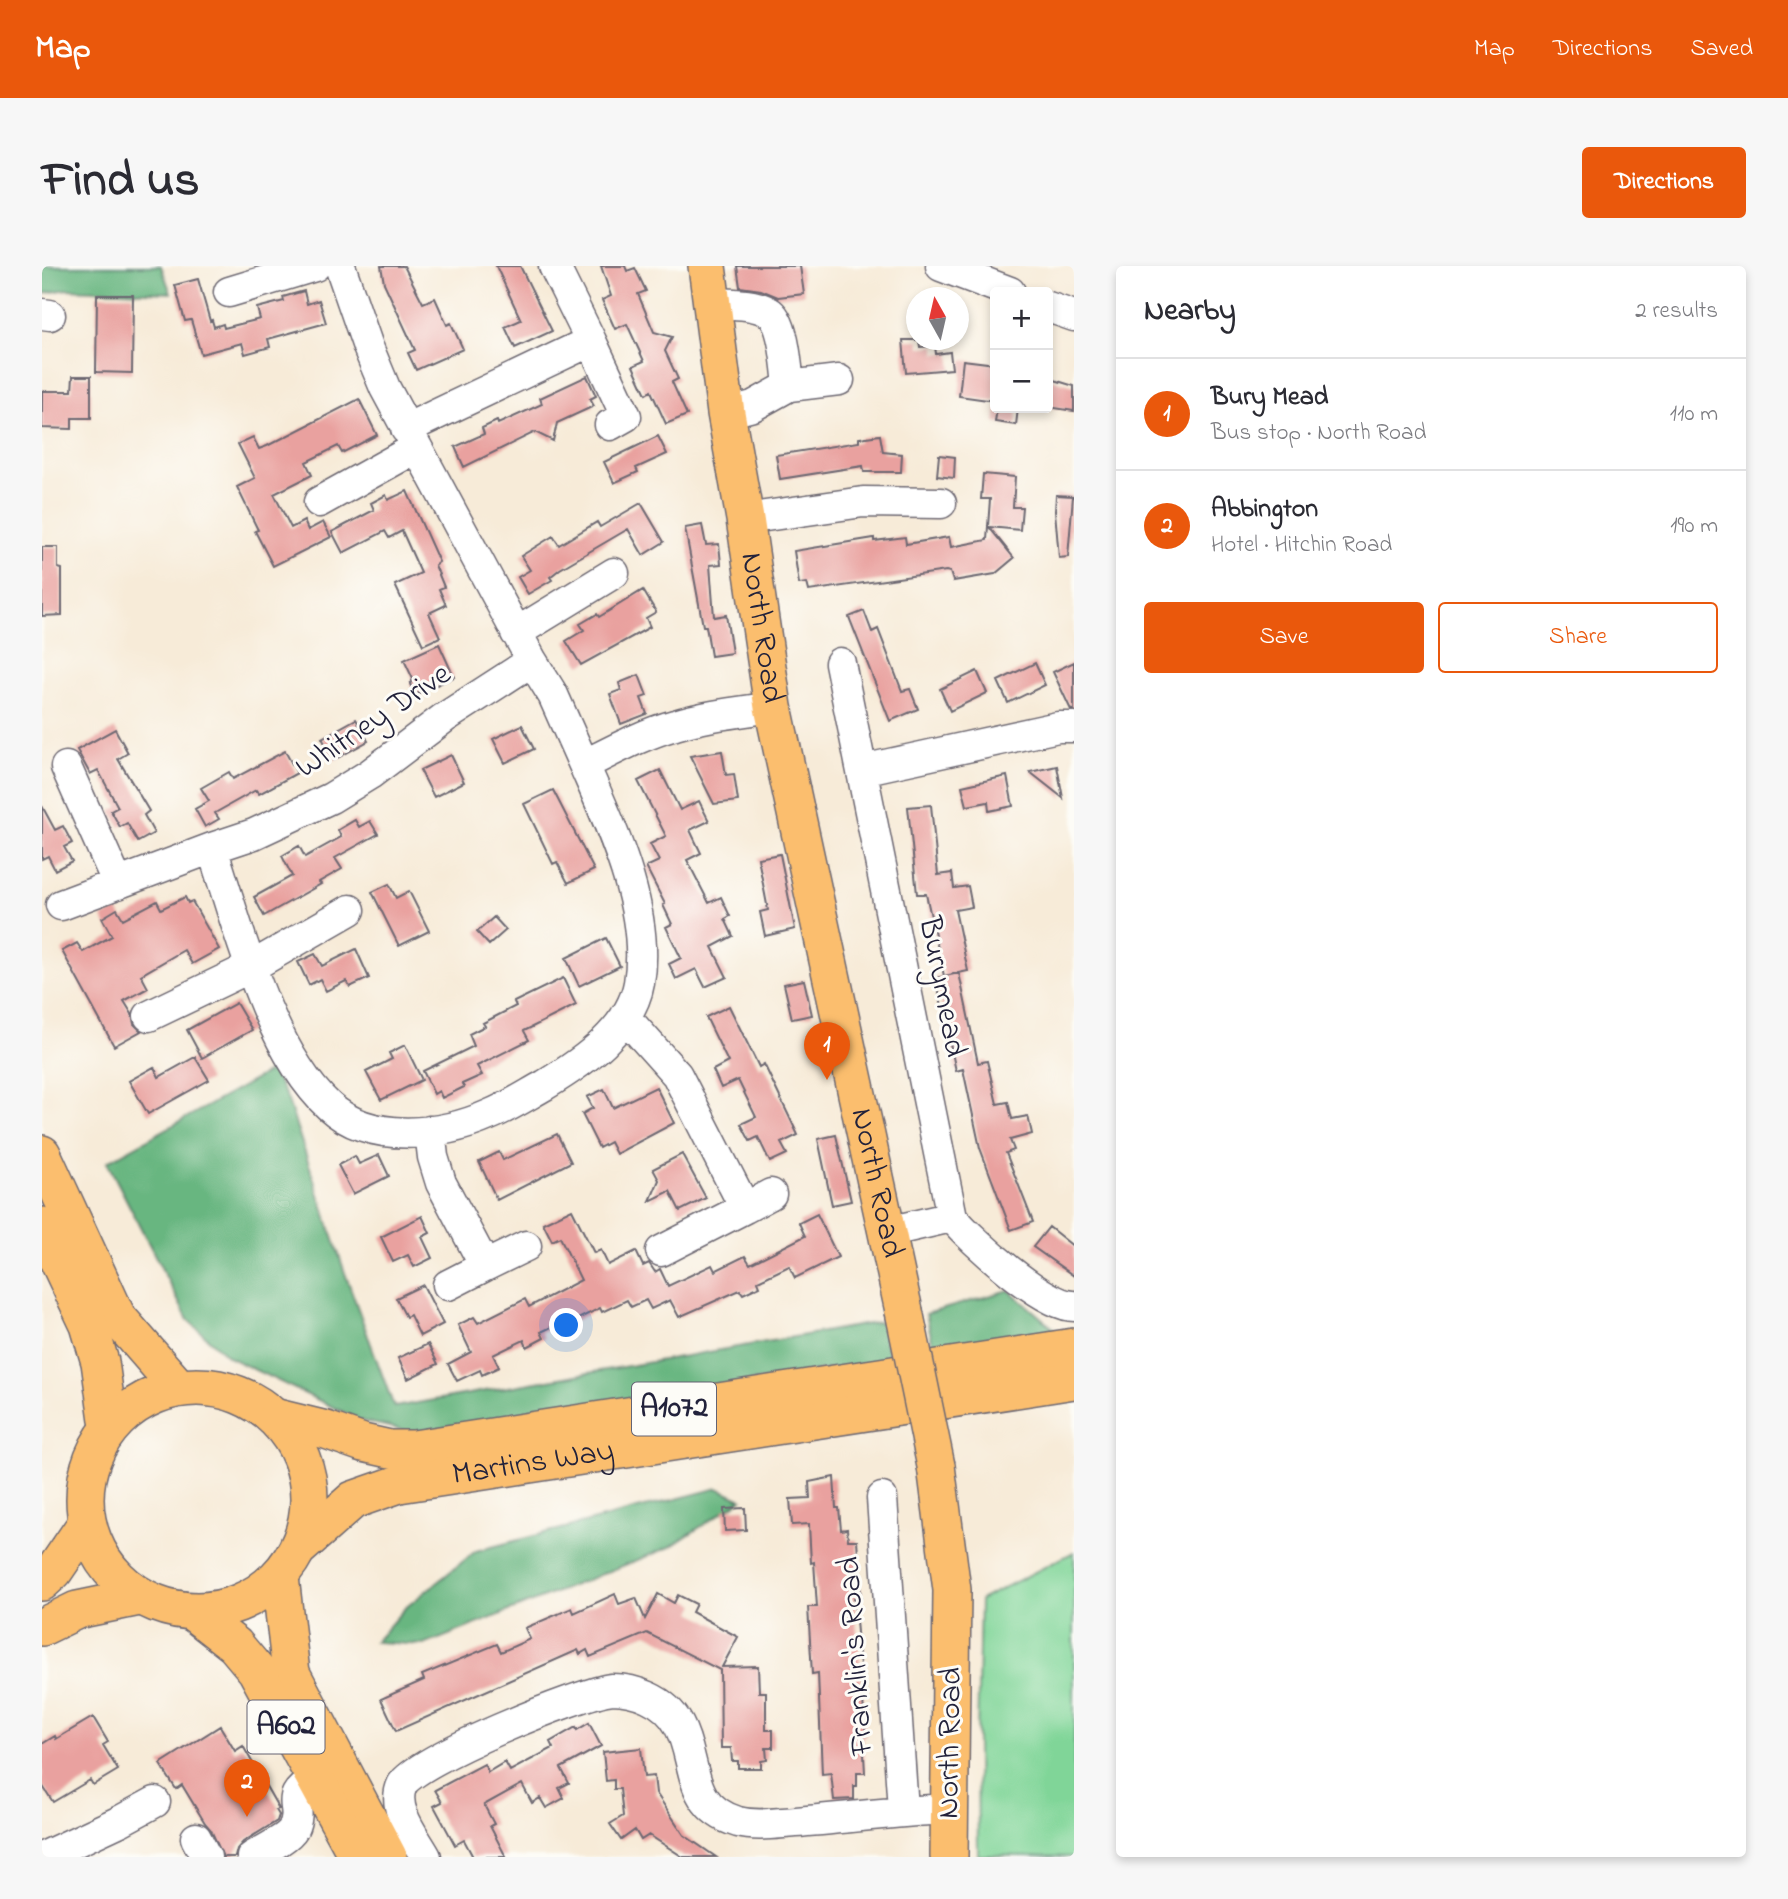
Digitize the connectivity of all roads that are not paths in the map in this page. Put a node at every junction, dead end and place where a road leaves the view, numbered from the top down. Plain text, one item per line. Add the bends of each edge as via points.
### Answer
1 (315, 266) edge
2 (341, 266) edge
3 (554, 266) edge
4 (707, 266) edge
5 (954, 268) edge
6 (998, 287) edge
7 (229, 292) dead end
8 (713, 303) junction
9 (1053, 308) edge
10 (1074, 316) edge
11 (591, 341) junction
12 (839, 380) dead end
13 (789, 386) junction
14 (726, 413) junction
15 (610, 425) dead end
16 (411, 439) junction
17 (926, 496) dead end
18 (319, 502) dead end
19 (745, 519) junction
20 (614, 573) dead end
21 (516, 633) junction
22 (532, 660) junction
23 (840, 663) dead end
24 (773, 707) junction
25 (1074, 727) edge
26 (584, 765) junction
27 (66, 767) dead end
28 (862, 770) junction
29 (212, 848) junction
30 (118, 884) junction
31 (76, 904) dead end
32 (350, 910) dead end
33 (251, 967) junction
34 (149, 1016) dead end
35 (625, 1017) junction
36 (429, 1131) junction
37 (42, 1154) edge
38 (952, 1217) junction
39 (42, 1226) edge
40 (887, 1232) junction
41 (526, 1246) dead end
42 (661, 1251) dead end
43 (485, 1266) junction
44 (448, 1285) dead end
45 (1074, 1306) edge
46 (1074, 1347) edge
47 (1074, 1380) edge
48 (178, 1387) junction
49 (277, 1418) junction
50 (109, 1427) junction
51 (882, 1498) dead end
52 (86, 1524) junction
53 (301, 1546) junction
54 (280, 1577) junction
55 (42, 1582) edge
56 (140, 1597) junction
57 (194, 1613) junction
58 (42, 1626) edge
59 (315, 1779) junction
60 (155, 1802) dead end
61 (949, 1809) junction
62 (903, 1810) junction
63 (43, 1857) edge
64 (252, 1857) edge
65 (358, 1857) edge
66 (388, 1857) edge
67 (426, 1857) edge
68 (949, 1857) edge

1 - 7 street
2 - 16 street via 368,346
3 - 11 street
4 - 8 main road, North Road
5 - 6 street
8 - 13 street via 744,304 769,312 779,321
8 - 14 main road, North Road
9 - 10 street
11 - 15 street via 626,416
11 - 16 street
12 - 13 street
13 - 14 street via 753,406
14 - 19 main road, North Road
16 - 18 street
16 - 21 street
17 - 19 street
19 - 24 main road, North Road
20 - 21 street
21 - 22 street
22 - 26 street
22 - 29 street, Whitney Drive via 331,798
23 - 28 street, Burymead
24 - 26 street via 674,725
24 - 40 main road, North Road
25 - 28 street
26 - 35 street via 622,861 638,923 638,984
27 - 30 street
28 - 38 street, Burymead
29 - 30 street, Whitney Drive
29 - 33 street
30 - 31 street, Whitney Drive
32 - 33 street
33 - 34 street
33 - 36 street via 293,1062 331,1108 367,1127
35 - 36 street via 571,1069 518,1101 488,1116
35 - 42 street via 677,1074 758,1201
36 - 43 street via 441,1183
37 - 48 main road via 117,1317
38 - 40 street
38 - 45 street via 1040,1294
39 - 50 main road via 89,1325 100,1362
40 - 61 main road, North Road, bridge via 936,1466 952,1590
41 - 43 street
43 - 44 street
46 - 49 main road, A1072 via 414,1449 363,1443
47 - 53 main road, Martins Way / A1072 via 399,1484 352,1500
48 - 49 main road, A602 via 228,1390 255,1401
48 - 50 main road, A602 via 148,1397
49 - 53 main road, A602 via 303,1456 311,1496
50 - 52 main road, A602 via 91,1458 84,1490
51 - 62 street, Franklin's Road
52 - 55 main road
52 - 56 main road, A602 via 105,1566
53 - 54 main road, A602
54 - 57 main road, A602 via 244,1603
54 - 66 main road, A602 via 291,1673
56 - 57 main road, A602
56 - 58 main road via 78,1610
57 - 59 main road, A602 via 235,1645 256,1670
59 - 64 street via 298,1789 292,1832
59 - 65 main road, A602
60 - 63 street
61 - 62 street
61 - 68 main road, North Road
62 - 67 street via 849,1818 736,1822 700,1793 688,1744 671,1714 651,1698 612,1689 474,1740 408,1776 400,1791 400,1808

